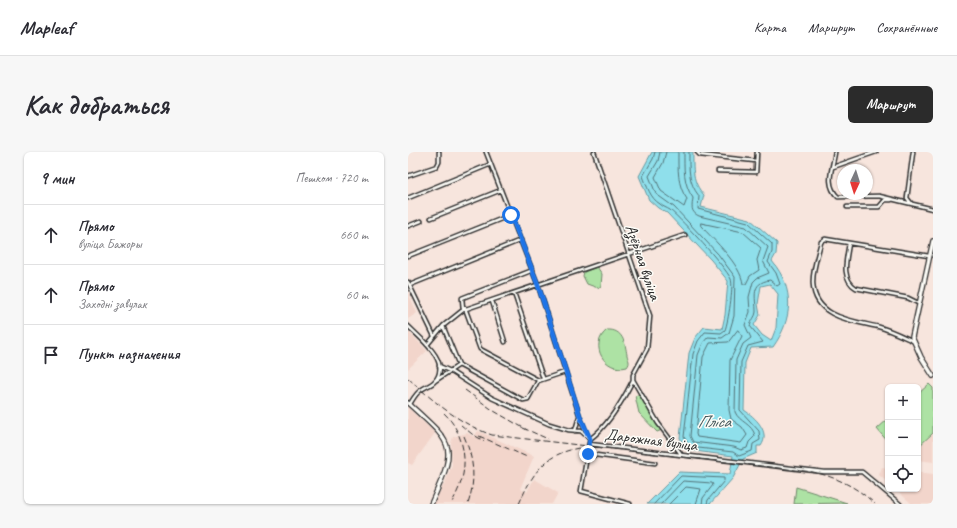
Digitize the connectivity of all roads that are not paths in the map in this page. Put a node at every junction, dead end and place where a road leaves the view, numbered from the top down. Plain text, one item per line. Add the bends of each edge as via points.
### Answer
1 (439, 152) edge
2 (486, 152) edge
3 (594, 152) edge
4 (697, 152) edge
5 (757, 152) edge
6 (835, 152) edge
7 (876, 152) edge
8 (913, 152) edge
9 (756, 161) junction
10 (491, 164) junction
11 (833, 167) junction
12 (718, 171) dead end
13 (408, 176) edge
14 (501, 190) junction
15 (408, 198) edge
16 (895, 200) junction
17 (911, 203) junction
18 (847, 207) dead end
19 (933, 209) edge
20 (511, 215) junction
21 (431, 218) dead end
22 (421, 221) dead end
23 (408, 226) edge
24 (685, 235) dead end
25 (521, 240) junction
26 (933, 242) edge
27 (849, 243) junction
28 (629, 253) junction
29 (408, 256) edge
30 (927, 256) junction
31 (533, 270) junction
32 (409, 283) edge
33 (538, 285) junction
34 (514, 293) junction
35 (492, 301) junction
36 (918, 303) junction
37 (464, 309) junction
38 (408, 326) edge
39 (444, 326) junction
40 (434, 336) junction
41 (913, 341) junction
42 (505, 342) dead end
43 (427, 345) junction
44 (459, 365) junction
45 (439, 366) junction
46 (450, 371) junction
47 (565, 372) junction
48 (933, 376) edge
49 (543, 377) junction
50 (538, 380) junction
51 (633, 380) junction
52 (435, 381) junction
53 (409, 403) edge
54 (580, 416) junction
55 (575, 431) junction
56 (587, 435) junction
57 (590, 439) junction
58 (589, 444) junction
59 (588, 454) junction
60 (681, 454) junction
61 (654, 463) dead end
62 (431, 504) edge
63 (630, 504) edge
64 (900, 504) edge

1 - 13 street via 437,166
2 - 10 street
3 - 28 street, Азёрная вуліца
4 - 9 street via 700,155
5 - 9 street
6 - 11 street
7 - 11 street
8 - 17 street via 907,198
9 - 12 street via 756,172
10 - 14 street
10 - 15 street
11 - 16 street via 829,183 838,197 879,196
14 - 20 street
14 - 21 street
16 - 17 street
16 - 18 street via 885,200 879,207
17 - 19 street
20 - 25 street
20 - 29 street
22 - 23 street
24 - 28 street
25 - 31 street
25 - 32 street
26 - 30 street
27 - 30 street
27 - 36 street via 846,272 850,284 856,288 908,298
27 - 41 street via 825,238 821,242 813,285 822,306 842,319 880,328
28 - 33 street
28 - 51 street, Азёрная вуліца via 650,316 647,349 633,375
30 - 36 street
31 - 33 street
31 - 37 street via 462,298
32 - 40 street
33 - 34 street
33 - 47 street
34 - 35 street
34 - 49 street
35 - 37 street
35 - 42 street
36 - 41 street
37 - 39 street
37 - 50 street via 480,349
38 - 43 street
39 - 40 street
39 - 44 street
40 - 43 street
41 - 48 street
43 - 45 street via 437,357
44 - 46 street
44 - 50 street via 523,400 528,399
45 - 46 street, Дарожная вуліца
45 - 52 street via 439,374
46 - 52 street
46 - 55 street, Дарожная вуліца via 492,398 538,420
47 - 49 street
47 - 54 street
49 - 50 street
51 - 57 street, Азёрная вуліца via 607,421
51 - 60 street via 658,423
52 - 53 street via 420,390
53 - 62 street via 438,430 447,446 447,465
54 - 55 street
54 - 56 street
55 - 56 street, Дарожная вуліца
56 - 57 street, Дарожная вуліца
57 - 58 street, Дарожная вуліца
58 - 59 street
58 - 60 street, Дарожная вуліца
59 - 61 street
59 - 63 street via 581,491
60 - 64 street, Дарожная вуліца via 824,472 862,472

